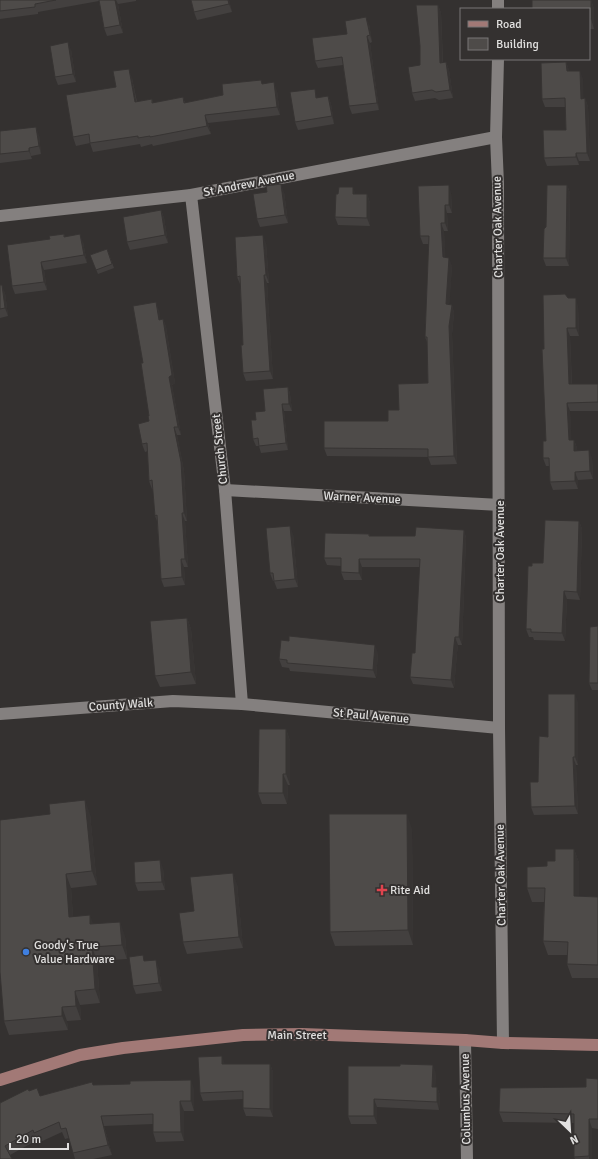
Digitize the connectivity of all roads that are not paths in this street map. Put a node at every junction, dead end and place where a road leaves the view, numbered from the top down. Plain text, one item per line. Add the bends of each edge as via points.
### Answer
1 (498, 60) edge
2 (496, 137) junction
3 (191, 195) junction
4 (0, 216) edge
5 (225, 490) junction
6 (500, 505) junction
7 (242, 704) junction
8 (0, 714) edge
9 (499, 728) junction
10 (465, 1040) junction
11 (503, 1043) junction
12 (598, 1045) edge
13 (0, 1080) edge
14 (467, 1159) edge

1 - 2 street, Charter Oak Avenue
2 - 3 street, St Andrew Avenue
2 - 6 street, Charter Oak Avenue
3 - 4 street, St Andrew Avenue
3 - 5 street, Church Street
5 - 6 street, Warner Avenue
5 - 7 street, Church Street
6 - 9 street, Charter Oak Avenue
7 - 8 street, County Walk via 173,701
7 - 9 street, St Paul Avenue
9 - 11 street, Charter Oak Avenue
10 - 11 main road, Main Street
10 - 13 main road, Main Street via 302,1034 190,1039 80,1055
10 - 14 street, Columbus Avenue
11 - 12 main road, Main Street

